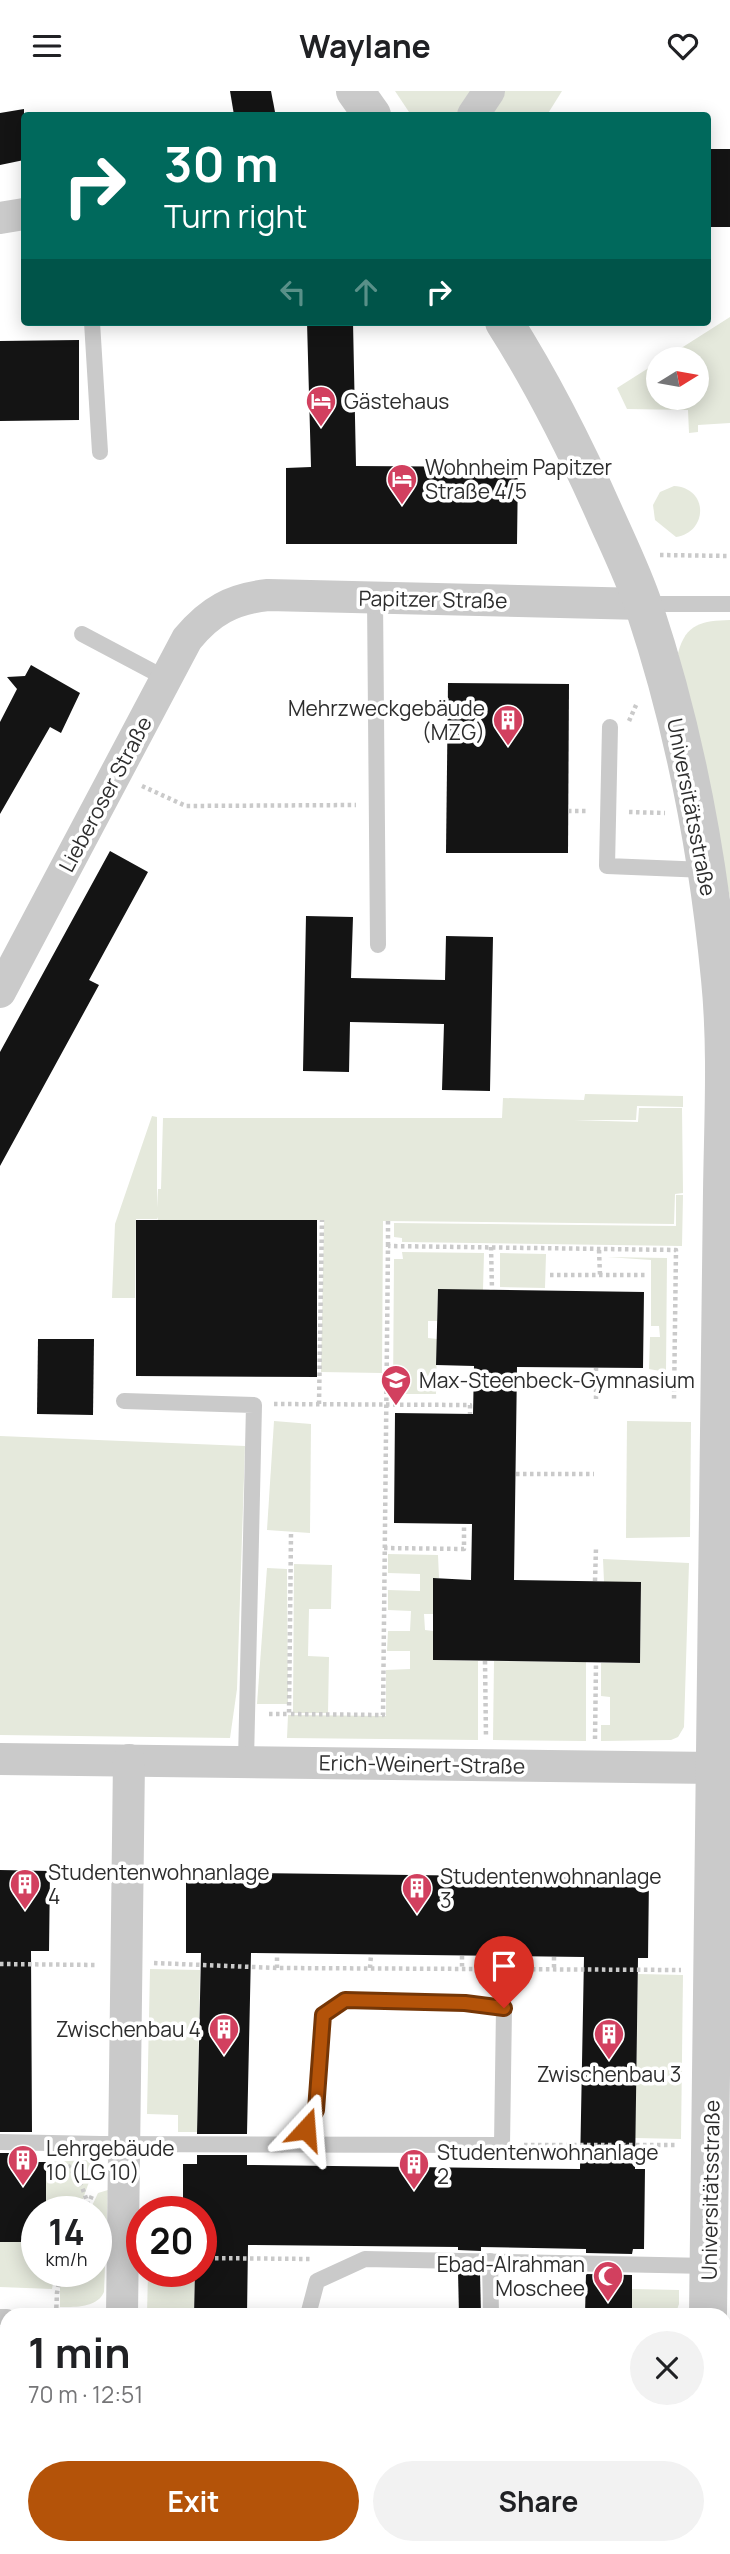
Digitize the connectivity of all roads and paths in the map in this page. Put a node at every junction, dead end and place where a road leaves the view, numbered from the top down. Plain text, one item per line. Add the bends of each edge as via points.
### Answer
1 (355, 91) edge
2 (489, 91) edge
3 (370, 112) edge
4 (475, 112) edge
5 (21, 214) edge
6 (0, 218) edge
7 (92, 326) edge
8 (506, 326) edge
9 (100, 452) dead end
10 (663, 555) dead end
11 (730, 556) edge
12 (375, 598) junction
13 (643, 604) junction
14 (730, 604) edge
15 (224, 607) joint
16 (82, 633) dead end
17 (165, 678) junction
18 (610, 727) dead end
19 (135, 783) dead end
20 (377, 805) junction
21 (706, 870) junction
22 (378, 945) dead end
23 (0, 992) edge
24 (726, 1191) edge
25 (322, 1220) dead end
26 (388, 1221) dead end
27 (388, 1246) junction
28 (491, 1247) junction
29 (598, 1250) junction
30 (550, 1275) dead end
31 (600, 1275) junction
32 (645, 1275) dead end
33 (492, 1290) dead end
34 (596, 1368) dead end
35 (596, 1399) dead end
36 (674, 1399) dead end
37 (124, 1401) dead end
38 (319, 1404) junction
39 (386, 1404) junction
40 (254, 1405) junction
41 (470, 1414) dead end
42 (516, 1474) dead end
43 (594, 1474) dead end
44 (464, 1524) dead end
45 (291, 1534) dead end
46 (384, 1548) junction
47 (596, 1548) dead end
48 (595, 1581) dead end
49 (485, 1661) dead end
50 (596, 1663) dead end
51 (486, 1746) dead end
52 (595, 1747) dead end
53 (0, 1759) edge
54 (129, 1760) junction
55 (246, 1761) junction
56 (722, 1768) edge
57 (277, 1954) dead end
58 (371, 1955) dead end
59 (462, 1956) dead end
60 (554, 1957) dead end
61 (146, 1963) dead end
62 (0, 1964) edge
63 (103, 1965) dead end
64 (277, 1968) junction
65 (370, 1968) junction
66 (462, 1969) junction
67 (554, 1969) junction
68 (690, 1970) dead end
69 (0, 2142) edge
70 (50, 2143) junction
71 (126, 2144) junction
72 (282, 2145) junction
73 (502, 2145) junction
74 (689, 2145) dead end
75 (85, 2196) edge
76 (217, 2258) edge
77 (365, 2259) junction
78 (490, 2261) junction
79 (709, 2266) junction
80 (58, 2287) edge
81 (56, 2308) edge
82 (122, 2308) edge
83 (309, 2308) edge
84 (491, 2308) edge
85 (708, 2308) edge

1 - 3 street
2 - 4 street
5 - 6 street
7 - 9 lane
8 - 13 street, Universitätsstraße via 561,420
10 - 11 path
12 - 13 street, Papitzer Straße
12 - 15 street, Papitzer Straße via 268,595
12 - 20 lane
13 - 14 lane
13 - 21 street, Universitätsstraße via 670,691
15 - 17 street, Lieberoser Straße via 203,620 187,639
16 - 17 lane
17 - 23 street, Lieberoser Straße
18 - 21 lane via 607,866
19 - 20 path via 186,806
20 - 22 lane
21 - 24 street, Universitätsstraße via 720,980
24 - 56 street, Universitätsstraße
25 - 38 path
26 - 27 path
27 - 28 path
27 - 39 path
28 - 29 path
28 - 33 path
29 - 31 path
29 - 36 path via 676,1250
30 - 31 path
31 - 32 path
34 - 35 path
37 - 40 lane
38 - 39 path
38 - 40 path
39 - 41 path via 470,1405
39 - 46 path
40 - 55 lane
42 - 43 path
44 - 46 path via 464,1549
45 - 46 path via 289,1714 383,1715
47 - 48 path
49 - 51 path
50 - 52 path
53 - 54 street, Erich-Weinert-Straße
54 - 55 street, Erich-Weinert-Straße
54 - 71 street
55 - 56 street, Erich-Weinert-Straße
56 - 79 street, Universitätsstraße
57 - 64 path
58 - 65 path
59 - 66 path
60 - 67 path
61 - 64 path
62 - 63 path
64 - 65 path
65 - 66 path
66 - 67 path
67 - 68 path
69 - 70 lane
70 - 71 lane
70 - 75 path
71 - 72 lane
71 - 82 street
72 - 73 lane
72 - 73 lane via 306,2129 316,2110 323,2015 345,2000 504,2008
73 - 74 path
76 - 77 path
77 - 78 lane
77 - 83 lane via 317,2281
78 - 79 lane
78 - 84 lane
79 - 85 street, Universitätsstraße
80 - 81 path

